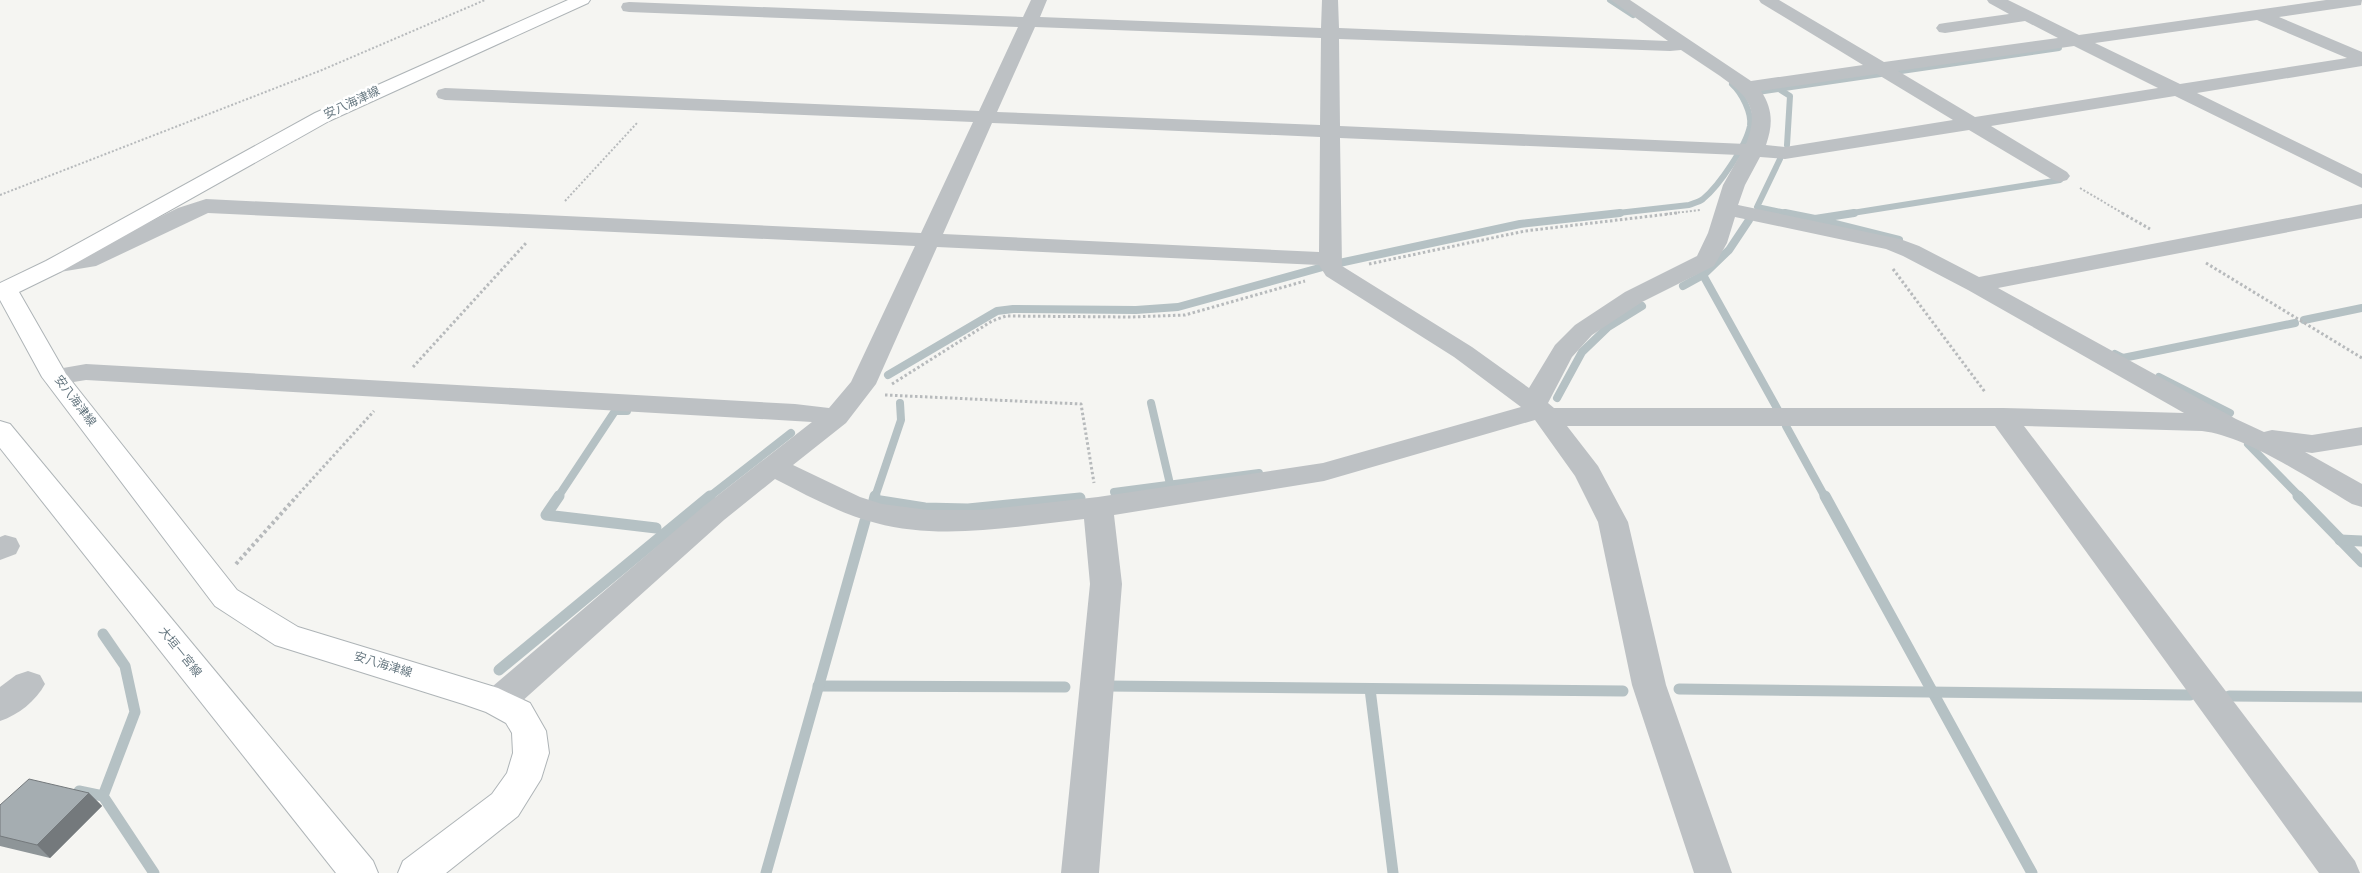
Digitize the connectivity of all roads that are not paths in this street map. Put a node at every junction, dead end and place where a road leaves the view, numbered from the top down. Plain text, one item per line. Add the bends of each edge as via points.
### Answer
1 (582, 0) edge
2 (1039, 0) edge
3 (1330, 0) edge
4 (1619, 0) edge
5 (1767, 0) edge
6 (1995, 0) edge
7 (2361, 0) edge
8 (2233, 4) dead end
9 (629, 7) dead end
10 (2028, 16) junction
11 (2264, 17) junction
12 (1029, 22) junction
13 (1945, 28) dead end
14 (1331, 32) junction
15 (2081, 43) junction
16 (1685, 44) junction
17 (2362, 59) edge
18 (1879, 68) junction
19 (1748, 86) junction
20 (2177, 90) junction
21 (445, 94) dead end
22 (985, 116) junction
23 (1970, 122) junction
24 (1329, 131) junction
25 (1754, 150) junction
26 (2060, 176) road end
27 (2362, 182) edge
28 (1728, 204) junction
29 (2362, 211) edge
30 (928, 241) junction
31 (1332, 265) junction
32 (54, 266) junction
33 (1976, 285) junction
34 (3, 290) edge
35 (56, 377) junction
36 (1541, 411) junction
37 (836, 417) junction
38 (2003, 417) junction
39 (2236, 429) junction
40 (0, 430) edge
41 (2362, 436) edge
42 (774, 467) junction
43 (2362, 496) edge
44 (1098, 507) junction
45 (28, 684) dead end
46 (498, 702) junction
47 (0, 707) edge
48 (359, 873) edge
49 (417, 873) edge
50 (1080, 873) edge
51 (1713, 873) edge
52 (2341, 873) edge

1 - 32 main road, 安八海津線 via 322,117
2 - 12 street
3 - 14 street
4 - 16 street
5 - 18 street
6 - 10 street
7 - 11 street
8 - 11 street
9 - 12 street
10 - 13 street
10 - 15 street
11 - 15 street
11 - 17 street
12 - 14 street
12 - 22 street
14 - 16 street via 1670,46
14 - 24 street
15 - 18 street
15 - 20 street
16 - 19 street
17 - 20 street
18 - 19 street
18 - 23 street
19 - 25 street via 1762,117
20 - 23 street
20 - 27 street
21 - 22 street
22 - 24 street
22 - 30 street
23 - 25 street via 1785,153
23 - 26 street
24 - 25 street
24 - 31 street
25 - 28 street
28 - 33 street via 1911,251
28 - 36 street via 1716,247 1706,261 1611,310 1569,345
29 - 33 street
30 - 31 street
30 - 32 street via 206,206 88,261
30 - 37 street via 863,384
31 - 36 street via 1463,352
32 - 34 main road, 安八海津線
33 - 39 street
34 - 35 main road, 安八海津線
35 - 37 street via 96,373 795,412
35 - 46 main road, 安八海津線 via 226,598 287,636
36 - 38 street
36 - 44 street via 1324,472
36 - 51 street via 1588,472 1613,522 1649,685
37 - 42 street
38 - 39 street via 2202,422
38 - 52 street
39 - 41 street via 2284,442 2312,444
39 - 43 street
40 - 48 main road, 大垣一宮線
42 - 44 street via 850,504 879,514 928,520 982,520
42 - 46 street via 714,513
44 - 50 street via 1106,584
45 - 47 street
46 - 49 main road, 安八海津線 via 518,713 529,731 532,754 524,779 505,805

